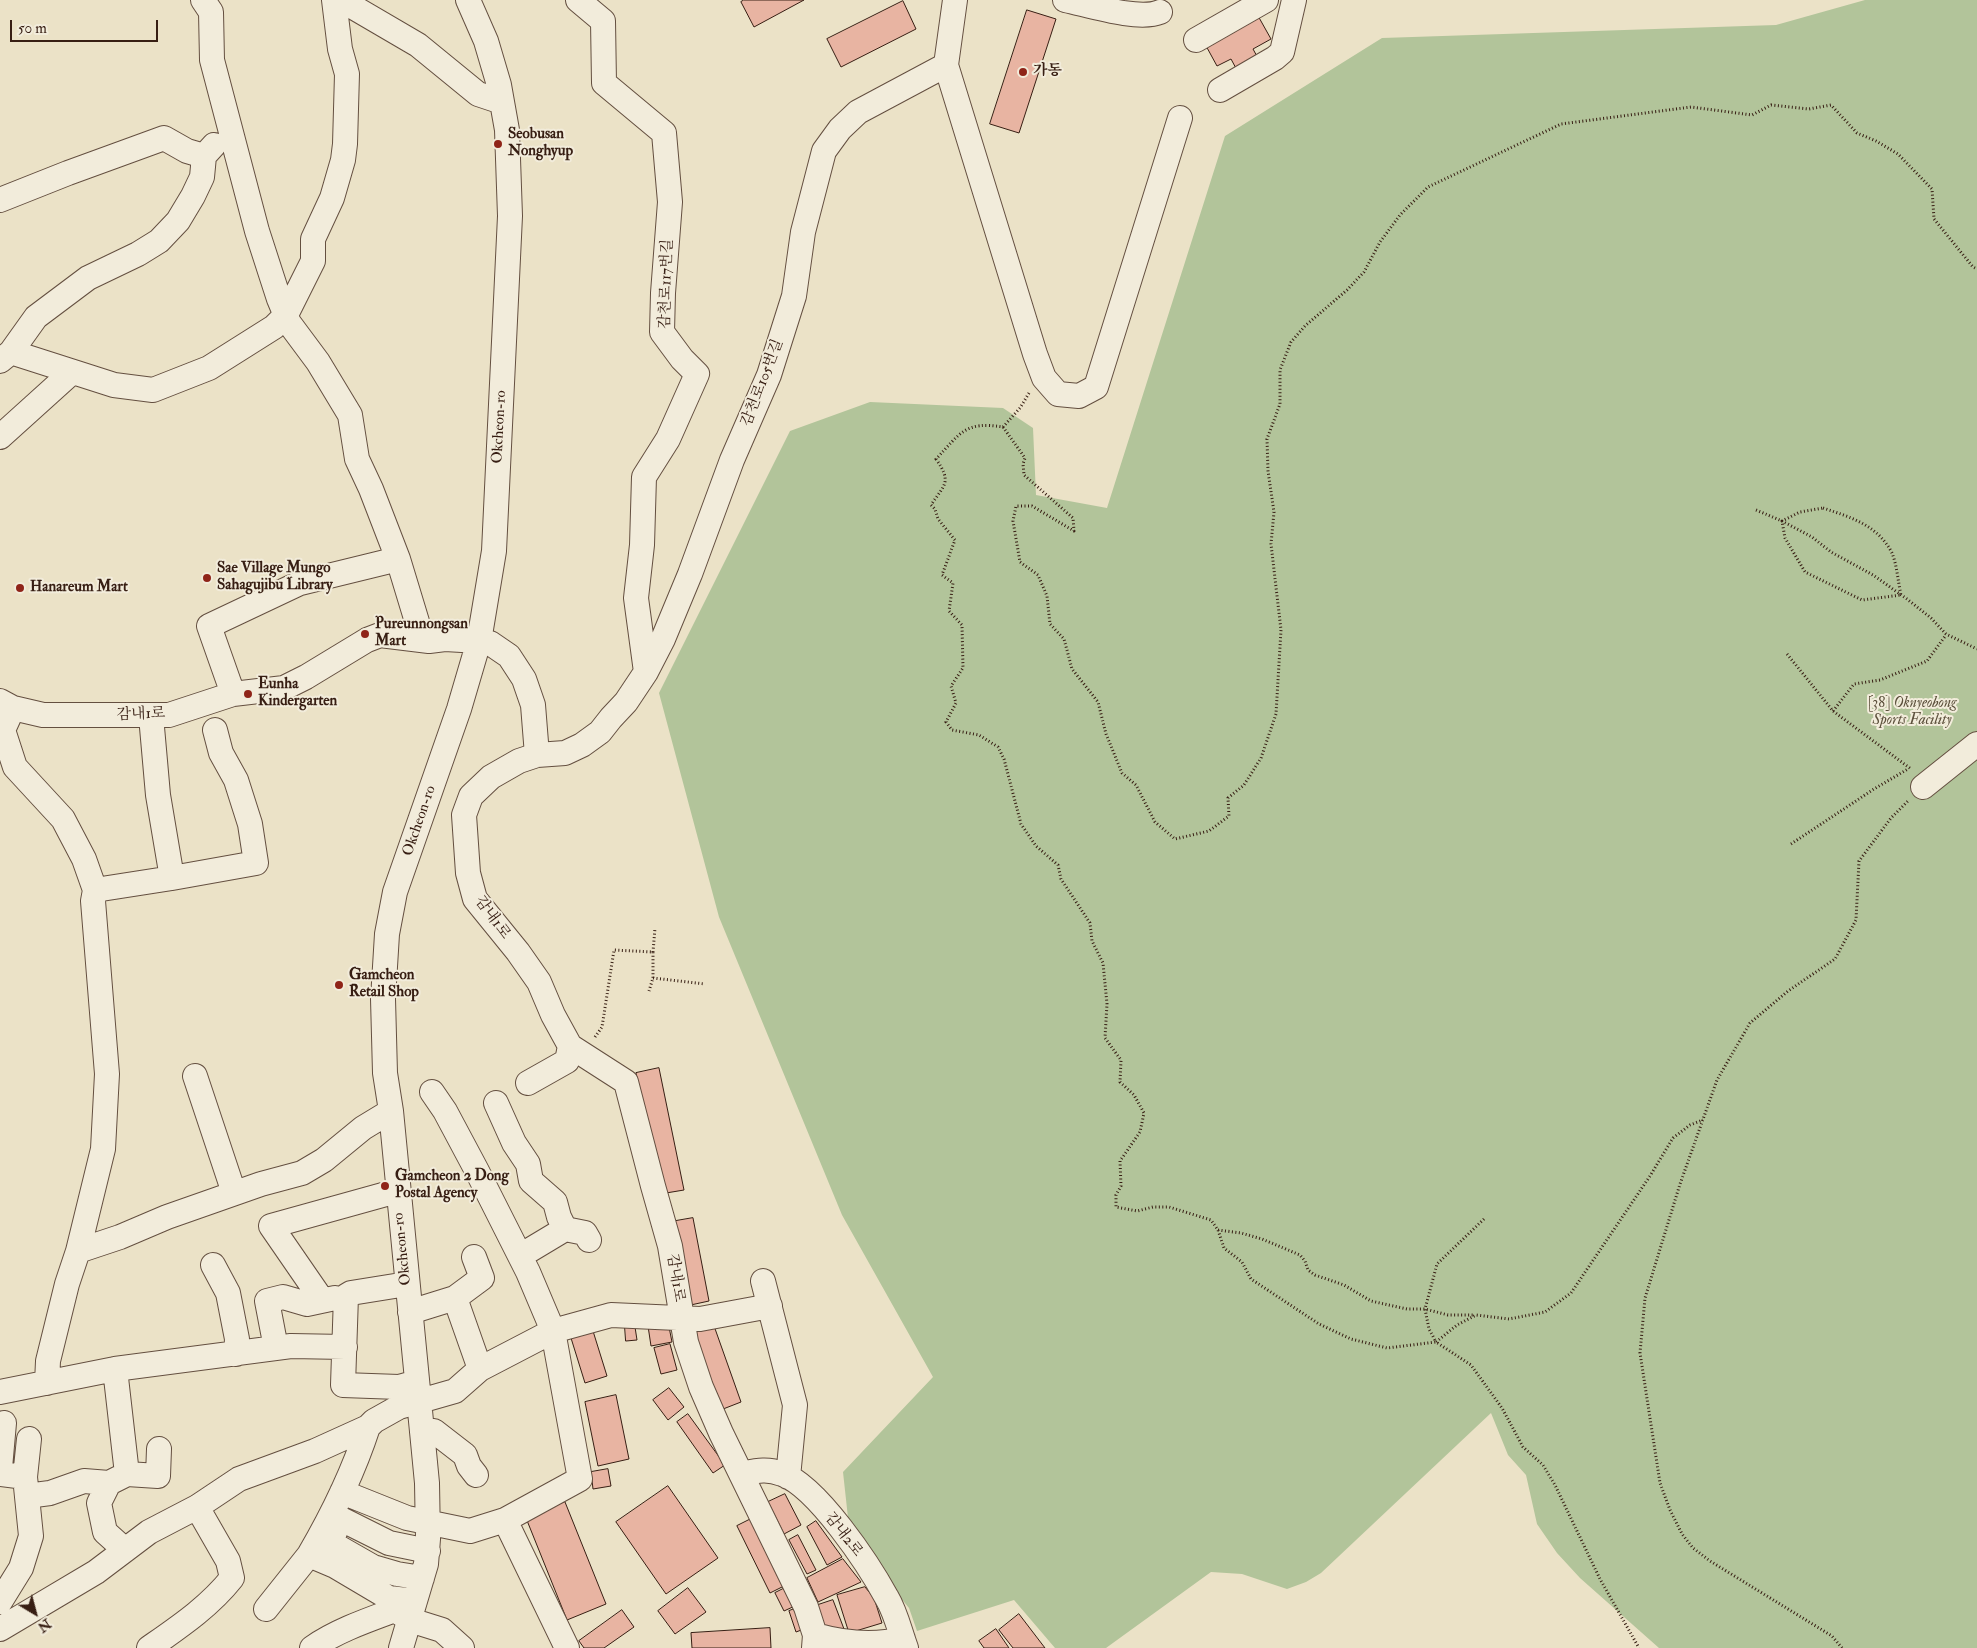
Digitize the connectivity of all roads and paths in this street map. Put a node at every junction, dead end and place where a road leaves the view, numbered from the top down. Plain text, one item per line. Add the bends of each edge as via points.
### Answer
1 (204, 0) edge
2 (334, 0) edge
3 (341, 0) edge
4 (468, 0) edge
5 (578, 0) edge
6 (955, 0) edge
7 (1065, 0) edge
8 (1266, 0) edge
9 (1294, 0) edge
10 (1238, 7) edge
11 (1149, 13) dead end
12 (1196, 40) dead end
13 (946, 65) junction
14 (1220, 90) dead end
15 (502, 102) junction
16 (1180, 118) dead end
17 (230, 131) junction
18 (204, 156) junction
19 (0, 200) edge
20 (1977, 269) edge
21 (286, 315) junction
22 (5, 357) edge
23 (72, 372) junction
24 (1042, 372) junction
25 (1003, 427) junction
26 (0, 437) edge
27 (1756, 510) dead end
28 (1782, 520) junction
29 (398, 559) junction
30 (1901, 595) junction
31 (1946, 634) junction
32 (420, 640) junction
33 (479, 640) junction
34 (1977, 649) edge
35 (1787, 654) dead end
36 (646, 672) junction
37 (233, 694) junction
38 (6, 704) edge
39 (1833, 711) junction
40 (151, 716) junction
41 (215, 730) dead end
42 (1977, 744) edge
43 (537, 755) junction
44 (1942, 772) junction
45 (1916, 778) junction
46 (1791, 844) dead end
47 (172, 878) junction
48 (95, 890) junction
49 (655, 928) dead end
50 (653, 952) junction
51 (653, 978) junction
52 (705, 984) dead end
53 (649, 991) dead end
54 (577, 1050) junction
55 (195, 1076) dead end
56 (528, 1083) dead end
57 (432, 1092) dead end
58 (496, 1103) dead end
59 (391, 1111) junction
60 (1703, 1120) junction
61 (397, 1191) junction
62 (234, 1194) junction
63 (1484, 1219) dead end
64 (566, 1229) junction
65 (1218, 1230) junction
66 (589, 1240) dead end
67 (78, 1251) junction
68 (520, 1256) junction
69 (474, 1257) dead end
70 (213, 1265) dead end
71 (763, 1281) dead end
72 (407, 1284) junction
73 (346, 1296) junction
74 (455, 1298) junction
75 (322, 1300) junction
76 (770, 1306) junction
77 (1425, 1310) junction
78 (410, 1312) junction
79 (1476, 1315) junction
80 (682, 1318) junction
81 (553, 1331) junction
82 (1436, 1342) junction
83 (345, 1347) junction
84 (276, 1348) junction
85 (236, 1354) junction
86 (115, 1369) junction
87 (480, 1369) junction
88 (46, 1383) junction
89 (417, 1391) junction
90 (0, 1392) edge
91 (4, 1423) dead end
92 (368, 1427) junction
93 (422, 1432) junction
94 (29, 1439) dead end
95 (159, 1450) dead end
96 (0, 1468) edge
97 (0, 1474) edge
98 (741, 1474) junction
99 (476, 1475) dead end
100 (788, 1477) junction
101 (118, 1479) junction
102 (26, 1486) junction
103 (342, 1492) junction
104 (197, 1507) junction
105 (505, 1520) junction
106 (328, 1523) junction
107 (428, 1523) junction
108 (125, 1550) junction
109 (428, 1551) junction
110 (308, 1555) junction
111 (422, 1578) junction
112 (0, 1602) edge
113 (266, 1609) dead end
114 (412, 1611) junction
115 (2, 1624) edge
116 (815, 1641) edge
117 (904, 1643) edge
118 (149, 1648) edge
119 (312, 1648) edge
120 (401, 1648) edge
121 (462, 1648) edge
122 (567, 1648) edge
123 (1639, 1648) edge
124 (1842, 1648) edge

1 - 17 street via 211,12 212,60
2 - 21 street via 340,49 347,74 343,160 332,198 313,239 312,261
3 - 15 street via 418,45 478,94
4 - 15 street, Okcheon-ro via 486,41
5 - 36 street, 감천로117번길 via 602,21 604,84 664,133 670,202 662,332 697,374 668,439 644,477 636,598
6 - 13 street
7 - 11 street
8 - 10 street
9 - 14 street via 1282,52
10 - 12 street
13 - 24 street
13 - 36 street, 감천로105번길 via 858,112 824,151 803,232 794,296 769,375 732,460 690,574
15 - 33 street, Okcheon-ro via 507,130 510,216 494,551
16 - 24 street via 1096,387 1079,396 1058,394
17 - 18 street
17 - 21 street via 278,299
18 - 19 street via 164,138
18 - 22 street via 202,177 193,196 178,221 159,241 88,278 36,317
20 - 25 path via 1934,219 1932,189 1898,154 1857,133 1830,105 1809,109 1771,105 1752,114 1690,107 1561,124 1428,187 1400,215 1364,272 1291,342 1280,370 1280,404 1267,438 1274,512 1271,544 1281,630 1276,714 1261,758 1244,784 1228,798 1229,816 1210,831 1175,839 1155,822 1136,785 1122,773 1106,734 1098,702 1072,669 1064,639 1050,624 1047,596 1038,575 1020,562 1013,522 1016,506 1032,506 1074,531 1073,518 1024,475 1022,464 1026,458
21 - 23 street via 274,327 208,368 153,390 114,385
21 - 29 street via 350,415 357,460
22 - 23 street
23 - 26 street
24 - 25 path via 1020,408
25 - 65 path via 984,424 963,430 936,459 945,472 945,484 931,505 954,540 942,575 953,583 949,611 962,625 963,668 951,686 956,703 946,722 952,730 979,735 998,748 1004,759 1021,824 1036,846 1058,865 1061,879 1090,923 1092,941 1103,963 1107,1004 1105,1038 1121,1060 1120,1082 1144,1113 1140,1132 1120,1161 1121,1186 1116,1195 1116,1207 1137,1211 1169,1207 1211,1220
27 - 28 path
28 - 30 path
28 - 30 path via 1785,538 1805,572 1862,600
28 - 30 path via 1800,512 1823,508 1876,531 1892,554
29 - 32 street
29 - 37 street via 300,583 209,626
30 - 31 path
31 - 34 path
31 - 39 path via 1927,661 1880,680 1854,684
32 - 33 street, 감내1로
32 - 37 street, 감내1로 via 380,635 284,688
33 - 43 street, 감내1로 via 490,643 509,656 524,679 533,705
33 - 59 street, Okcheon-ro via 460,709 395,892 387,934 383,999 385,1073
35 - 39 path
36 - 43 street, 감천로105번길 via 600,732 565,753
37 - 40 street, 감내1로 via 169,715
38 - 40 street, 감내1로 via 43,715
38 - 48 street via 3,730 15,766 63,819 84,859
39 - 45 path
40 - 47 street via 158,795
41 - 47 street via 247,815 256,863
42 - 44 street
43 - 54 street, 감내1로 via 491,777 471,796 464,815 468,873 475,899 539,982 553,1016
44 - 45 street
44 - 45 path
45 - 46 path via 1874,789
45 - 60 path via 1860,861 1856,920 1835,958 1750,1023 1717,1080
47 - 48 street
48 - 67 street via 94,921 106,1074 103,1149
49 - 50 path
50 - 51 path
50 - 54 path via 614,950 602,1027
51 - 52 path
51 - 53 path
54 - 56 street via 567,1061
54 - 80 street, 감내1로 via 626,1082 670,1246
55 - 62 street
57 - 68 street via 473,1162
58 - 64 street via 514,1144 528,1164 531,1181 555,1202
59 - 61 street, Okcheon-ro
59 - 62 street via 302,1173
60 - 79 path via 1673,1138 1571,1293 1545,1312 1509,1319
60 - 124 path via 1645,1298 1640,1353 1660,1483 1682,1534 1693,1548 1832,1636
61 - 72 street, Okcheon-ro
61 - 75 street via 271,1226
62 - 67 street
63 - 77 path via 1436,1264
64 - 66 street via 585,1233
64 - 68 street
65 - 77 path via 1262,1239 1300,1255 1308,1270 1315,1275 1344,1285 1371,1301
65 - 82 path via 1224,1248 1242,1262 1251,1279 1319,1324 1350,1339 1387,1348
67 - 88 street via 48,1361
68 - 81 street
69 - 74 street via 482,1278
70 - 85 street via 228,1293 237,1339
71 - 76 street
72 - 73 street
72 - 78 street, Okcheon-ro
73 - 75 street
73 - 83 street
74 - 78 street
74 - 87 street
75 - 84 street via 307,1304 277,1288 267,1301
76 - 80 street via 700,1319
76 - 100 street via 795,1405
77 - 79 path via 1448,1315
77 - 82 path
78 - 89 street, Okcheon-ro
79 - 82 path
80 - 81 street via 611,1315
80 - 98 street, 감내1로 via 686,1342 701,1387
81 - 87 street
81 - 105 street via 580,1480
82 - 123 path via 1471,1365 1502,1408 1523,1448 1544,1466 1600,1579
83 - 84 street
83 - 89 street via 343,1385 399,1387
84 - 85 street
85 - 86 street
86 - 88 street
86 - 101 street
87 - 89 street via 455,1391
88 - 90 street
89 - 92 street
89 - 93 street, Okcheon-ro
91 - 96 street
92 - 103 street
92 - 104 street via 239,1479
93 - 99 street via 434,1431 465,1455
93 - 107 street, Okcheon-ro
94 - 102 street
95 - 101 street via 158,1476
97 - 102 street
98 - 100 street, 감내2로 via 762,1469
98 - 116 street, 감내1로 via 806,1607
100 - 117 street, 감내2로 via 806,1488 868,1568 889,1599
101 - 102 street via 84,1481 50,1493
101 - 108 street via 99,1502 105,1532
102 - 112 street via 31,1536 21,1568
103 - 106 street
103 - 107 street
104 - 108 street via 149,1532
104 - 118 street via 228,1561 232,1578 197,1614
105 - 107 street via 470,1530
105 - 122 street
106 - 109 street via 388,1543
106 - 110 street
106 - 111 street via 335,1532 331,1543 373,1567
107 - 109 street, Okcheon-ro
108 - 115 street via 96,1572
109 - 111 street, Okcheon-ro
110 - 113 street
110 - 114 street via 335,1566
111 - 114 street, Okcheon-ro
114 - 119 street via 395,1610
114 - 120 street, Okcheon-ro
114 - 121 street via 442,1630
116 - 117 street

